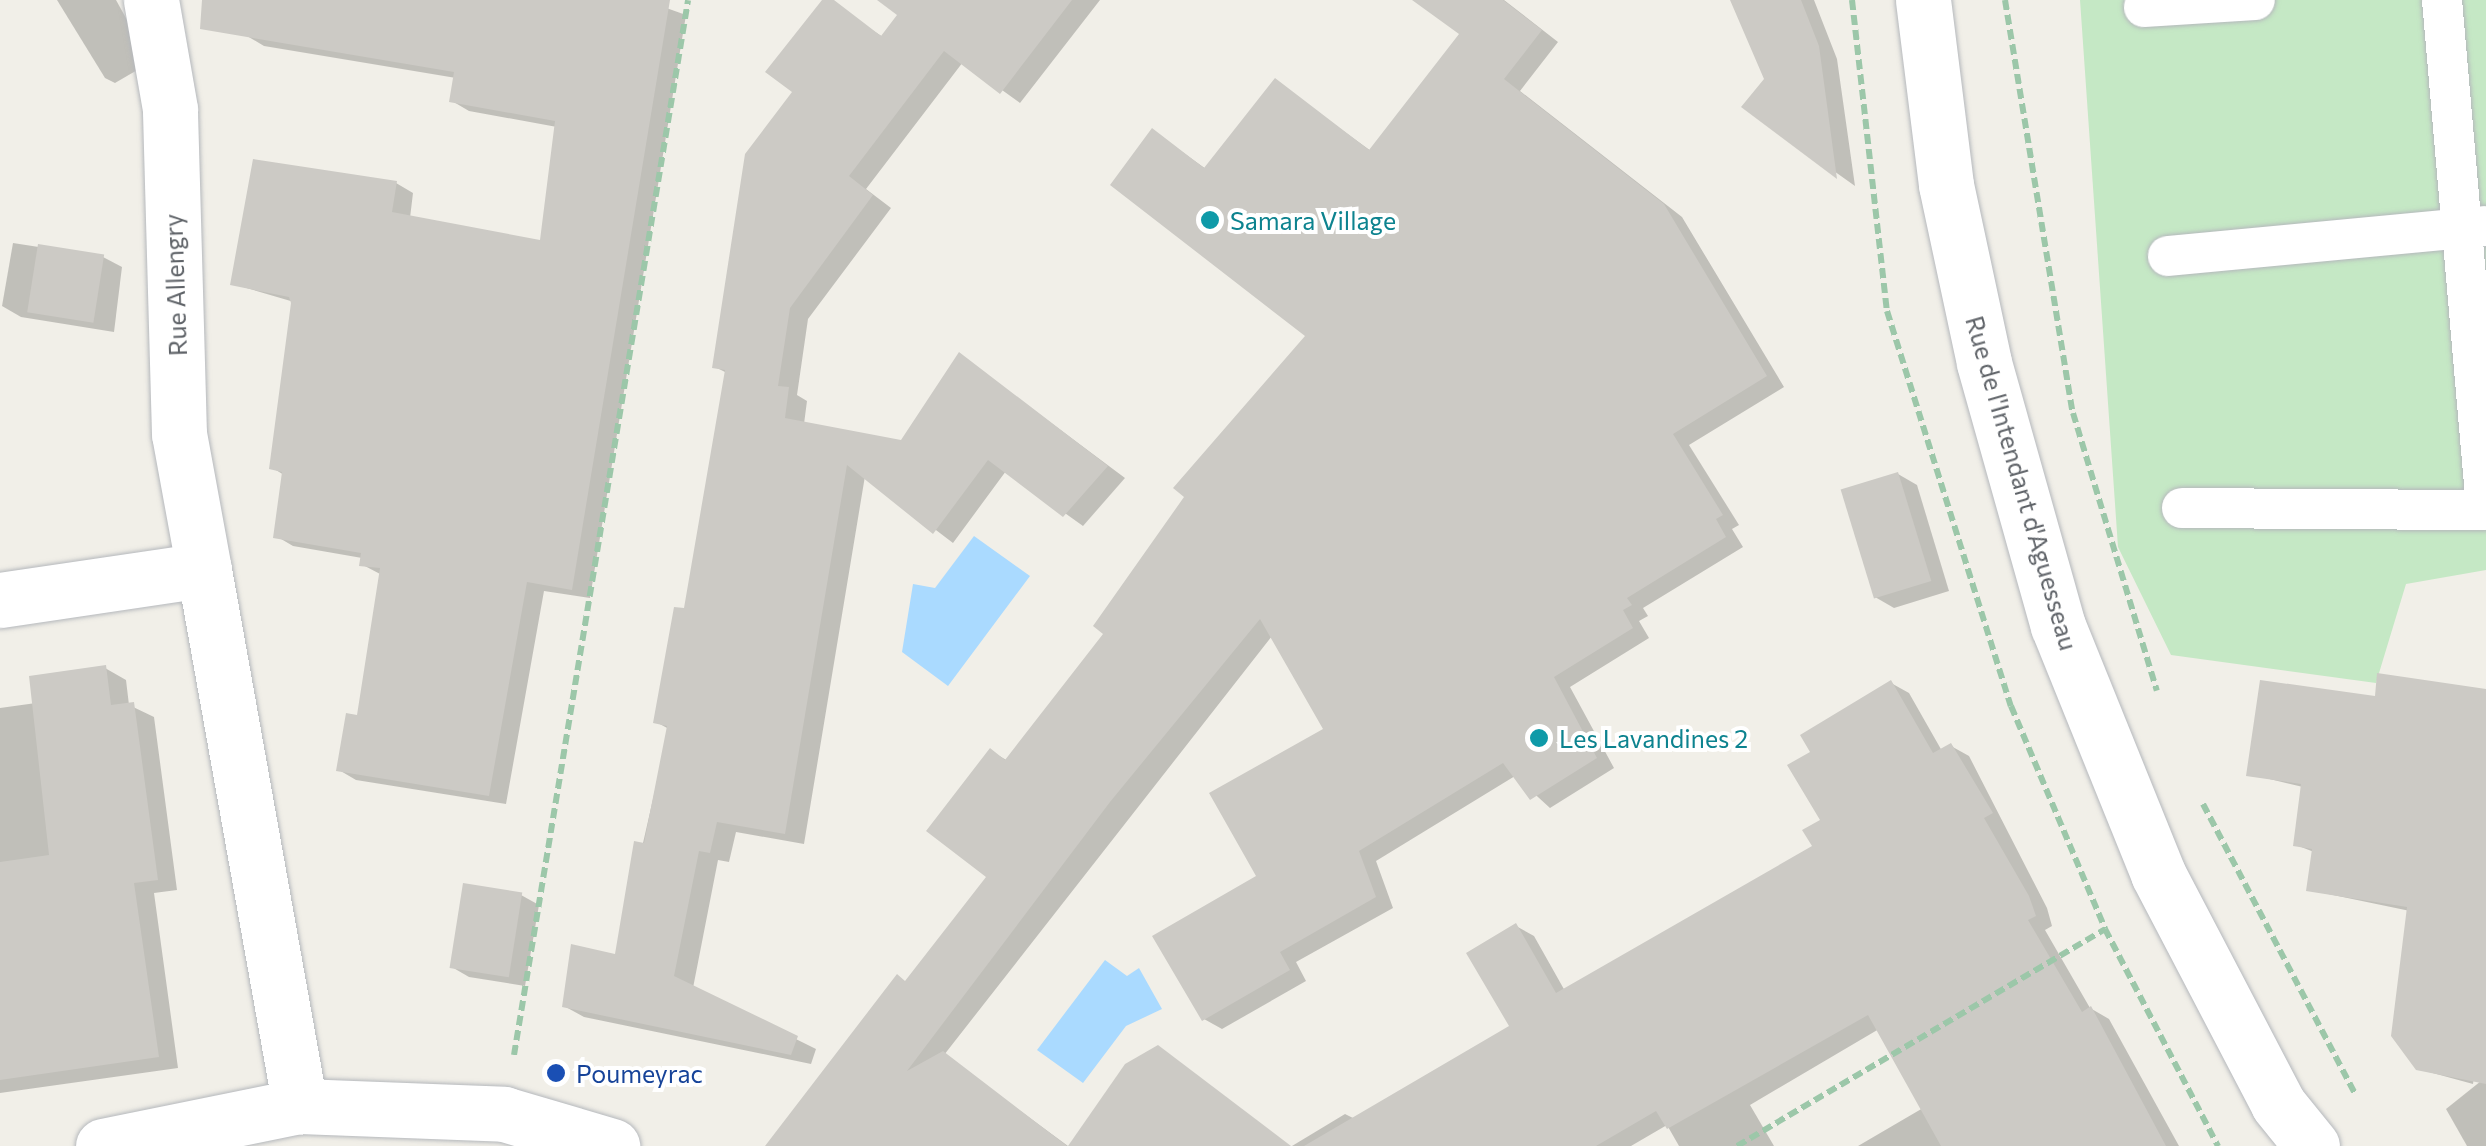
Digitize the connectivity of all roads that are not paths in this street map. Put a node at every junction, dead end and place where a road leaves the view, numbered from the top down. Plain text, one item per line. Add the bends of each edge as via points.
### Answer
1 (152, 0) edge
2 (1923, 0) edge
3 (2255, 0) edge
4 (2442, 0) edge
5 (2144, 7) dead end
6 (2474, 228) edge
7 (2168, 256) dead end
8 (2182, 508) dead end
9 (2486, 508) edge
10 (204, 570) junction
11 (0, 600) edge
12 (300, 1106) junction
13 (2284, 1125) edge
14 (103, 1146) edge
15 (612, 1146) edge
16 (2312, 1146) edge

1 - 10 street, Rue Allengry via 170,109 180,434
2 - 13 street, Rue de l'Intendant d'Aguesseau via 1946,185 1984,363 2058,626 2158,874
3 - 5 lane
4 - 6 lane
6 - 7 lane
6 - 9 lane
8 - 9 lane
10 - 11 street
10 - 12 street, Rue Allengry
12 - 14 street
12 - 15 street via 504,1114
13 - 16 street, Rue de l'Intendant d'Aguesseau

